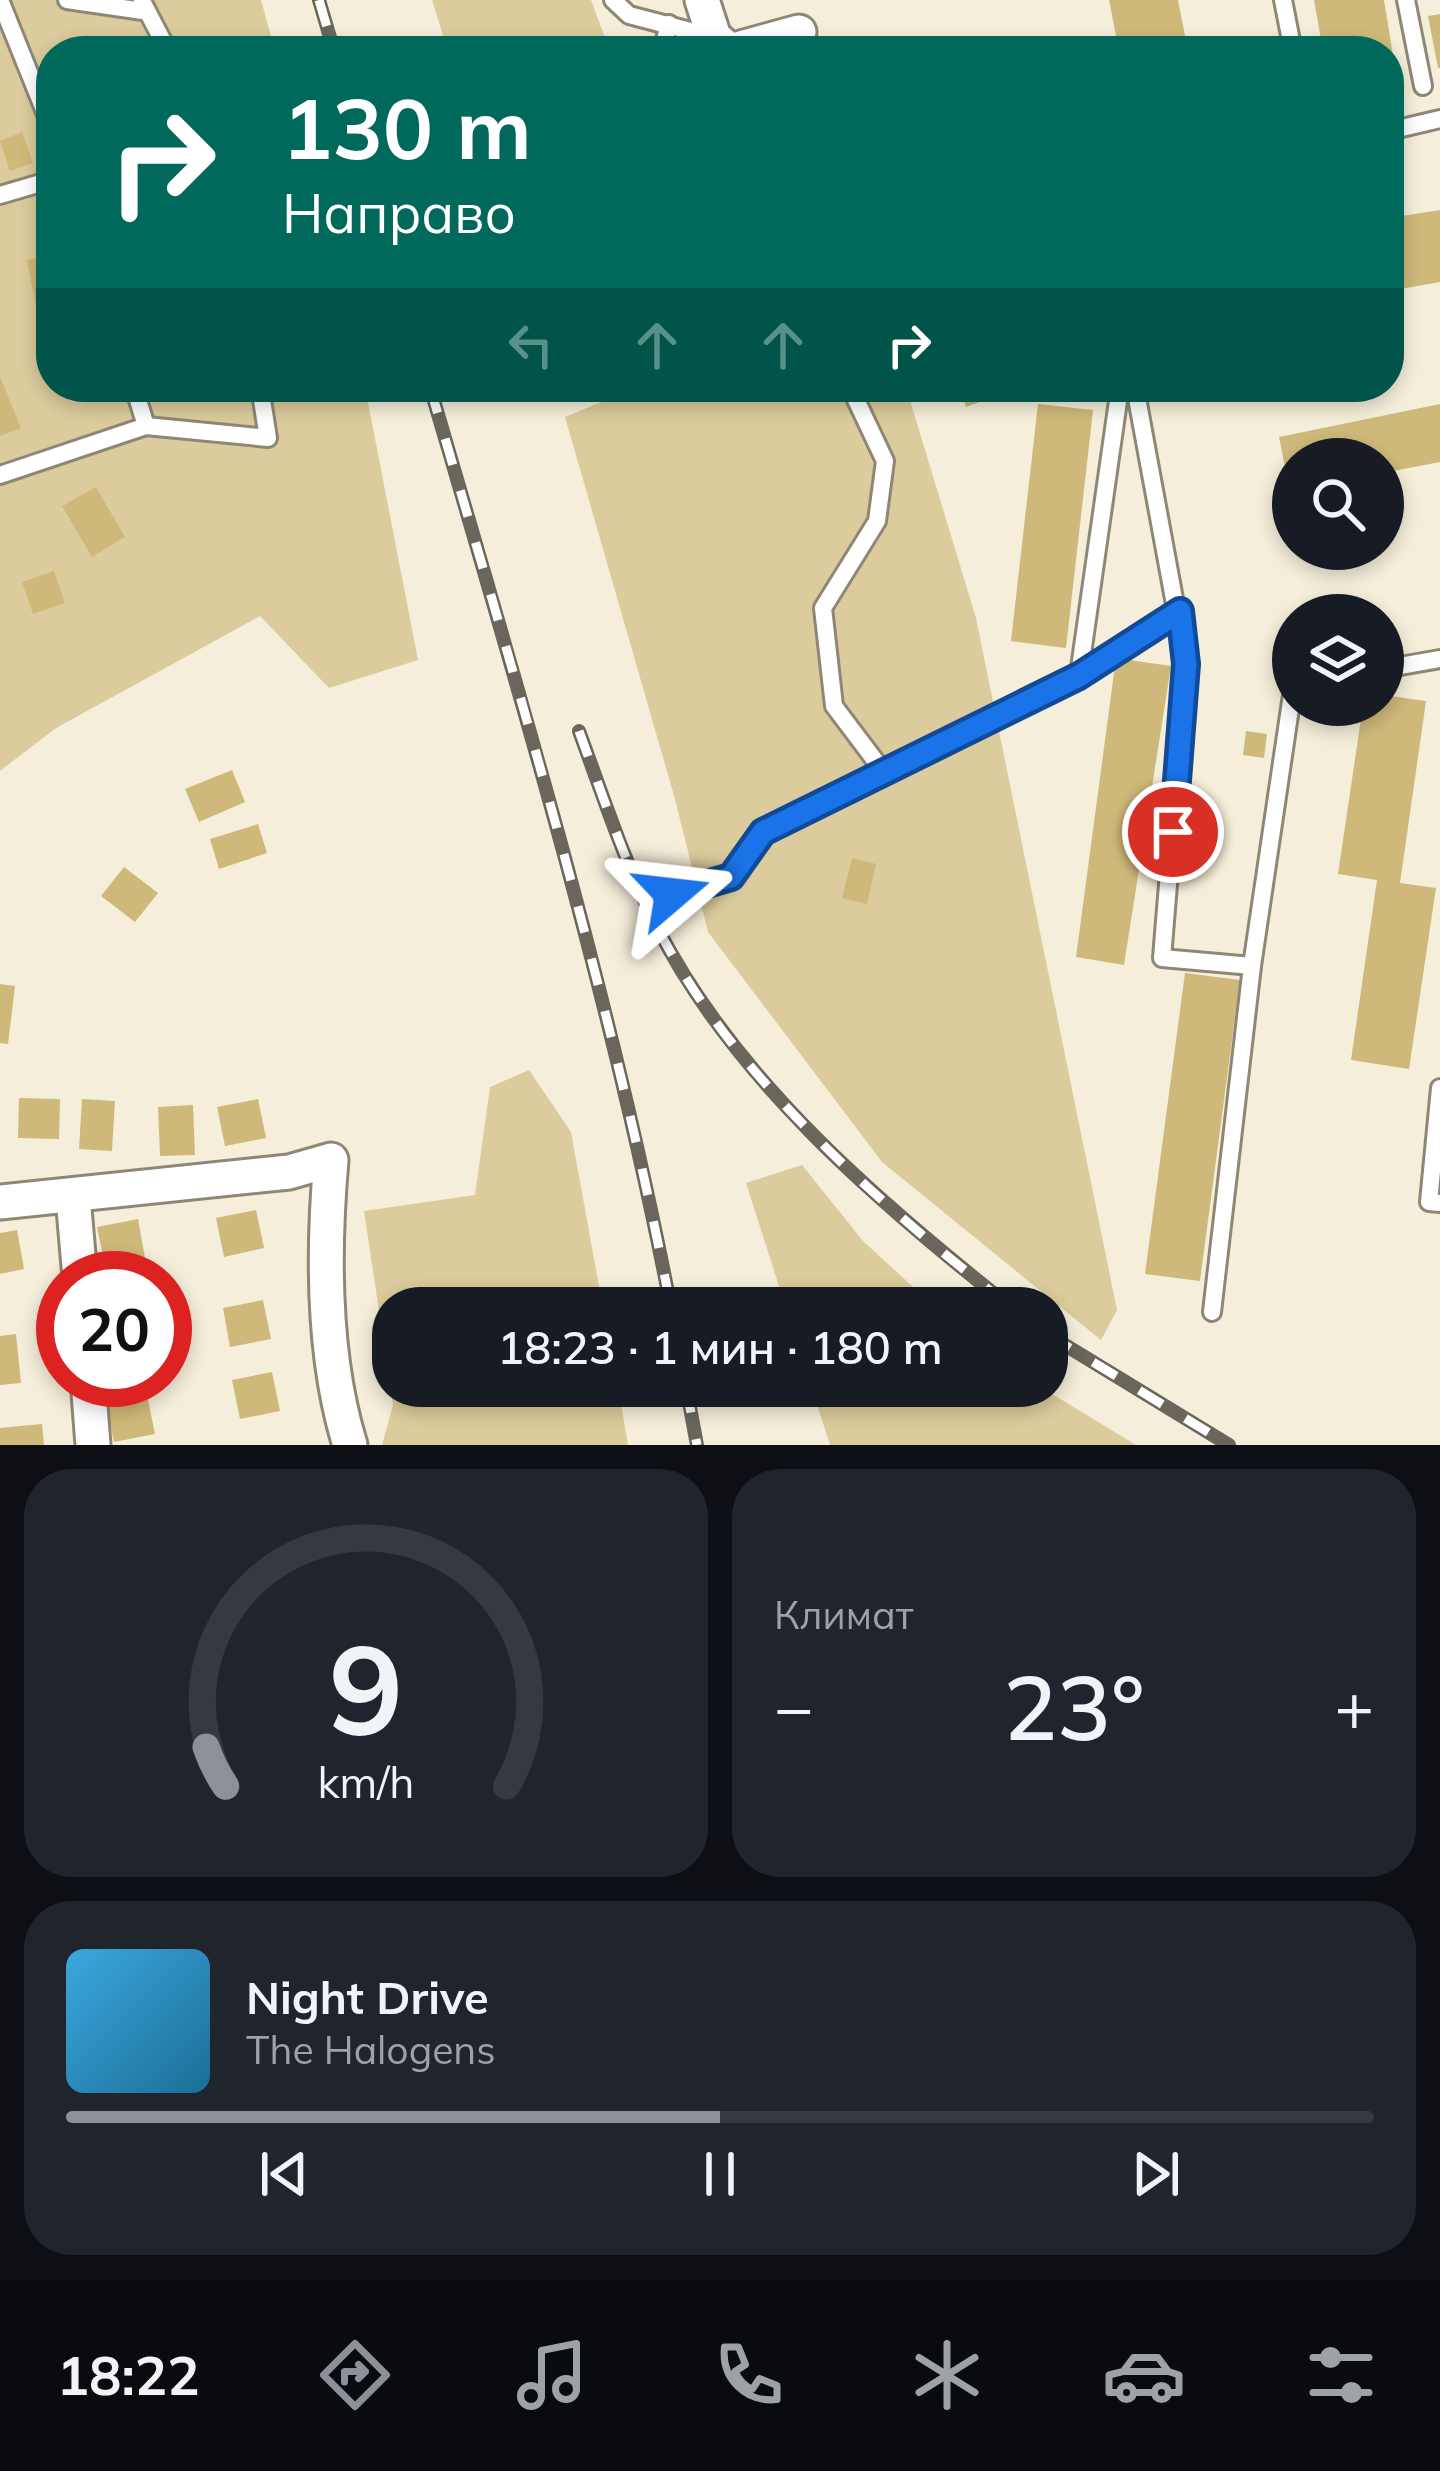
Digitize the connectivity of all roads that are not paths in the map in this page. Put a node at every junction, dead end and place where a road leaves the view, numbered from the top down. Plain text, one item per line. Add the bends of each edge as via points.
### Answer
1 (0, 0) edge
2 (67, 0) edge
3 (613, 0) edge
4 (703, 0) edge
5 (1283, 0) edge
6 (1406, 0) edge
7 (142, 6) edge
8 (669, 24) junction
9 (799, 32) dead end
10 (159, 36) edge
11 (666, 36) edge
12 (711, 36) edge
13 (714, 36) edge
14 (784, 36) edge
15 (1290, 36) edge
16 (1423, 86) dead end
17 (36, 90) edge
18 (1440, 119) edge
19 (1404, 127) edge
20 (36, 184) edge
21 (0, 195) edge
22 (139, 402) edge
23 (262, 402) edge
24 (857, 402) edge
25 (1118, 402) edge
26 (1138, 402) edge
27 (146, 426) junction
28 (0, 475) edge
29 (1180, 611) junction
30 (1440, 661) edge
31 (1404, 666) edge
32 (1079, 676) junction
33 (1287, 726) edge
34 (883, 771) junction
35 (672, 894) dead end
36 (1252, 966) junction
37 (1440, 1088) edge
38 (73, 1197) junction
39 (0, 1202) edge
40 (1440, 1203) edge
41 (78, 1251) edge
42 (1212, 1312) dead end
43 (90, 1407) edge
44 (93, 1445) edge
45 (350, 1445) edge

1 - 17 lane
2 - 7 lane
3 - 8 lane via 629,14
4 - 13 street
5 - 15 lane
6 - 16 lane
7 - 10 lane
8 - 11 lane
8 - 12 lane
9 - 14 street
18 - 19 lane
20 - 21 lane
22 - 27 lane
23 - 27 lane via 268,438
24 - 34 lane via 885,461 877,521 823,608 834,706
25 - 32 lane
26 - 29 lane
27 - 28 lane
29 - 32 lane
29 - 36 lane via 1186,664 1162,958
30 - 31 lane
32 - 34 lane
33 - 36 lane
34 - 35 lane via 763,832 731,877
36 - 42 lane
37 - 40 lane via 1430,1202
38 - 39 street
38 - 41 street
38 - 45 street via 331,1160 326,1212 337,1403
43 - 44 street

